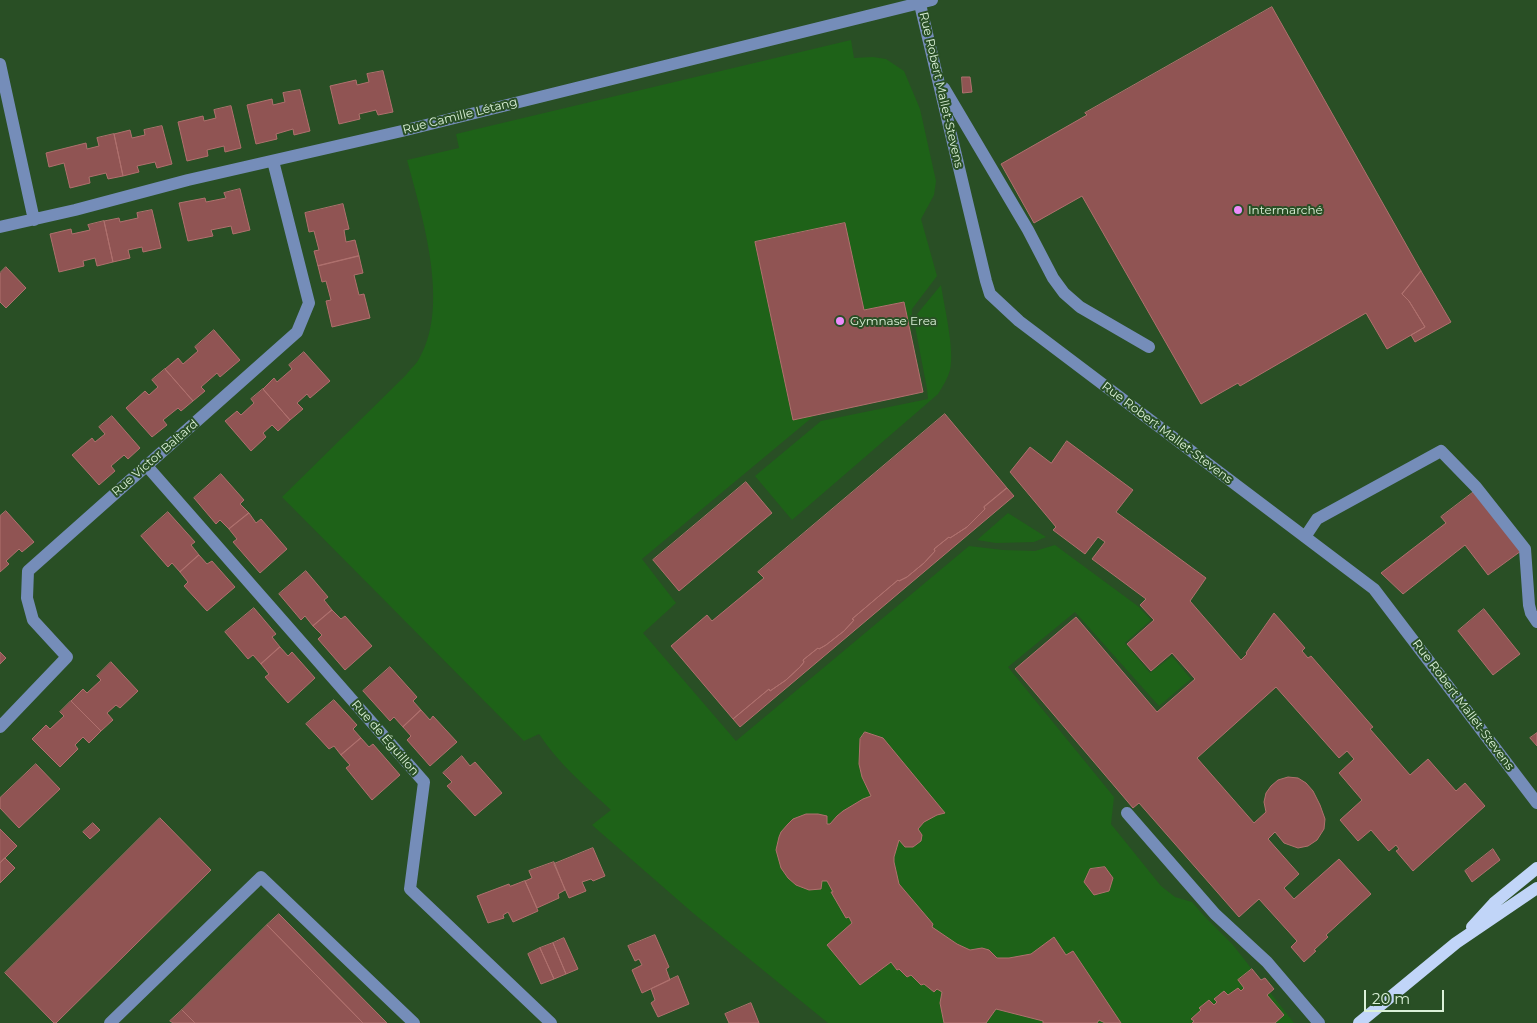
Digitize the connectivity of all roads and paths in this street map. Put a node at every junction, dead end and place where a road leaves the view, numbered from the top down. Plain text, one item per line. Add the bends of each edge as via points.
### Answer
1 (924, 1) edge
2 (0, 64) edge
3 (938, 77) junction
4 (273, 161) junction
5 (34, 220) junction
6 (0, 228) edge
7 (1149, 347) dead end
8 (146, 465) junction
9 (1304, 537) junction
10 (1537, 622) edge
11 (0, 727) edge
12 (1537, 803) edge
13 (1126, 813) dead end
14 (1537, 868) edge
15 (1537, 888) edge
16 (1456, 943) junction
17 (110, 1023) edge
18 (414, 1023) edge
19 (552, 1023) edge
20 (1319, 1023) edge
21 (1359, 1023) edge

1 - 3 street, Rue Robert Mallet-Stevens
1 - 4 street, Rue Camille Létang
2 - 5 street
3 - 7 street via 1064,293 1080,307
3 - 9 street, Rue Robert Mallet-Stevens via 990,294 1019,321
4 - 5 street, Rue Camille Létang
4 - 8 street, Rue Victor Baltard via 308,303 297,332
5 - 6 street, Rue Camille Létang
8 - 11 street, Rue Victor Baltard via 28,571 26,598 33,620 67,657
8 - 19 street, Rue de Éguillon via 424,782 410,889
9 - 10 street via 1317,519 1440,451 1476,487 1525,549 1529,605
9 - 12 street, Rue Robert Mallet-Stevens via 1374,589
13 - 20 street via 1215,914 1267,962
14 - 16 main road via 1494,903
15 - 16 main road
16 - 21 main road
17 - 18 street via 261,877

